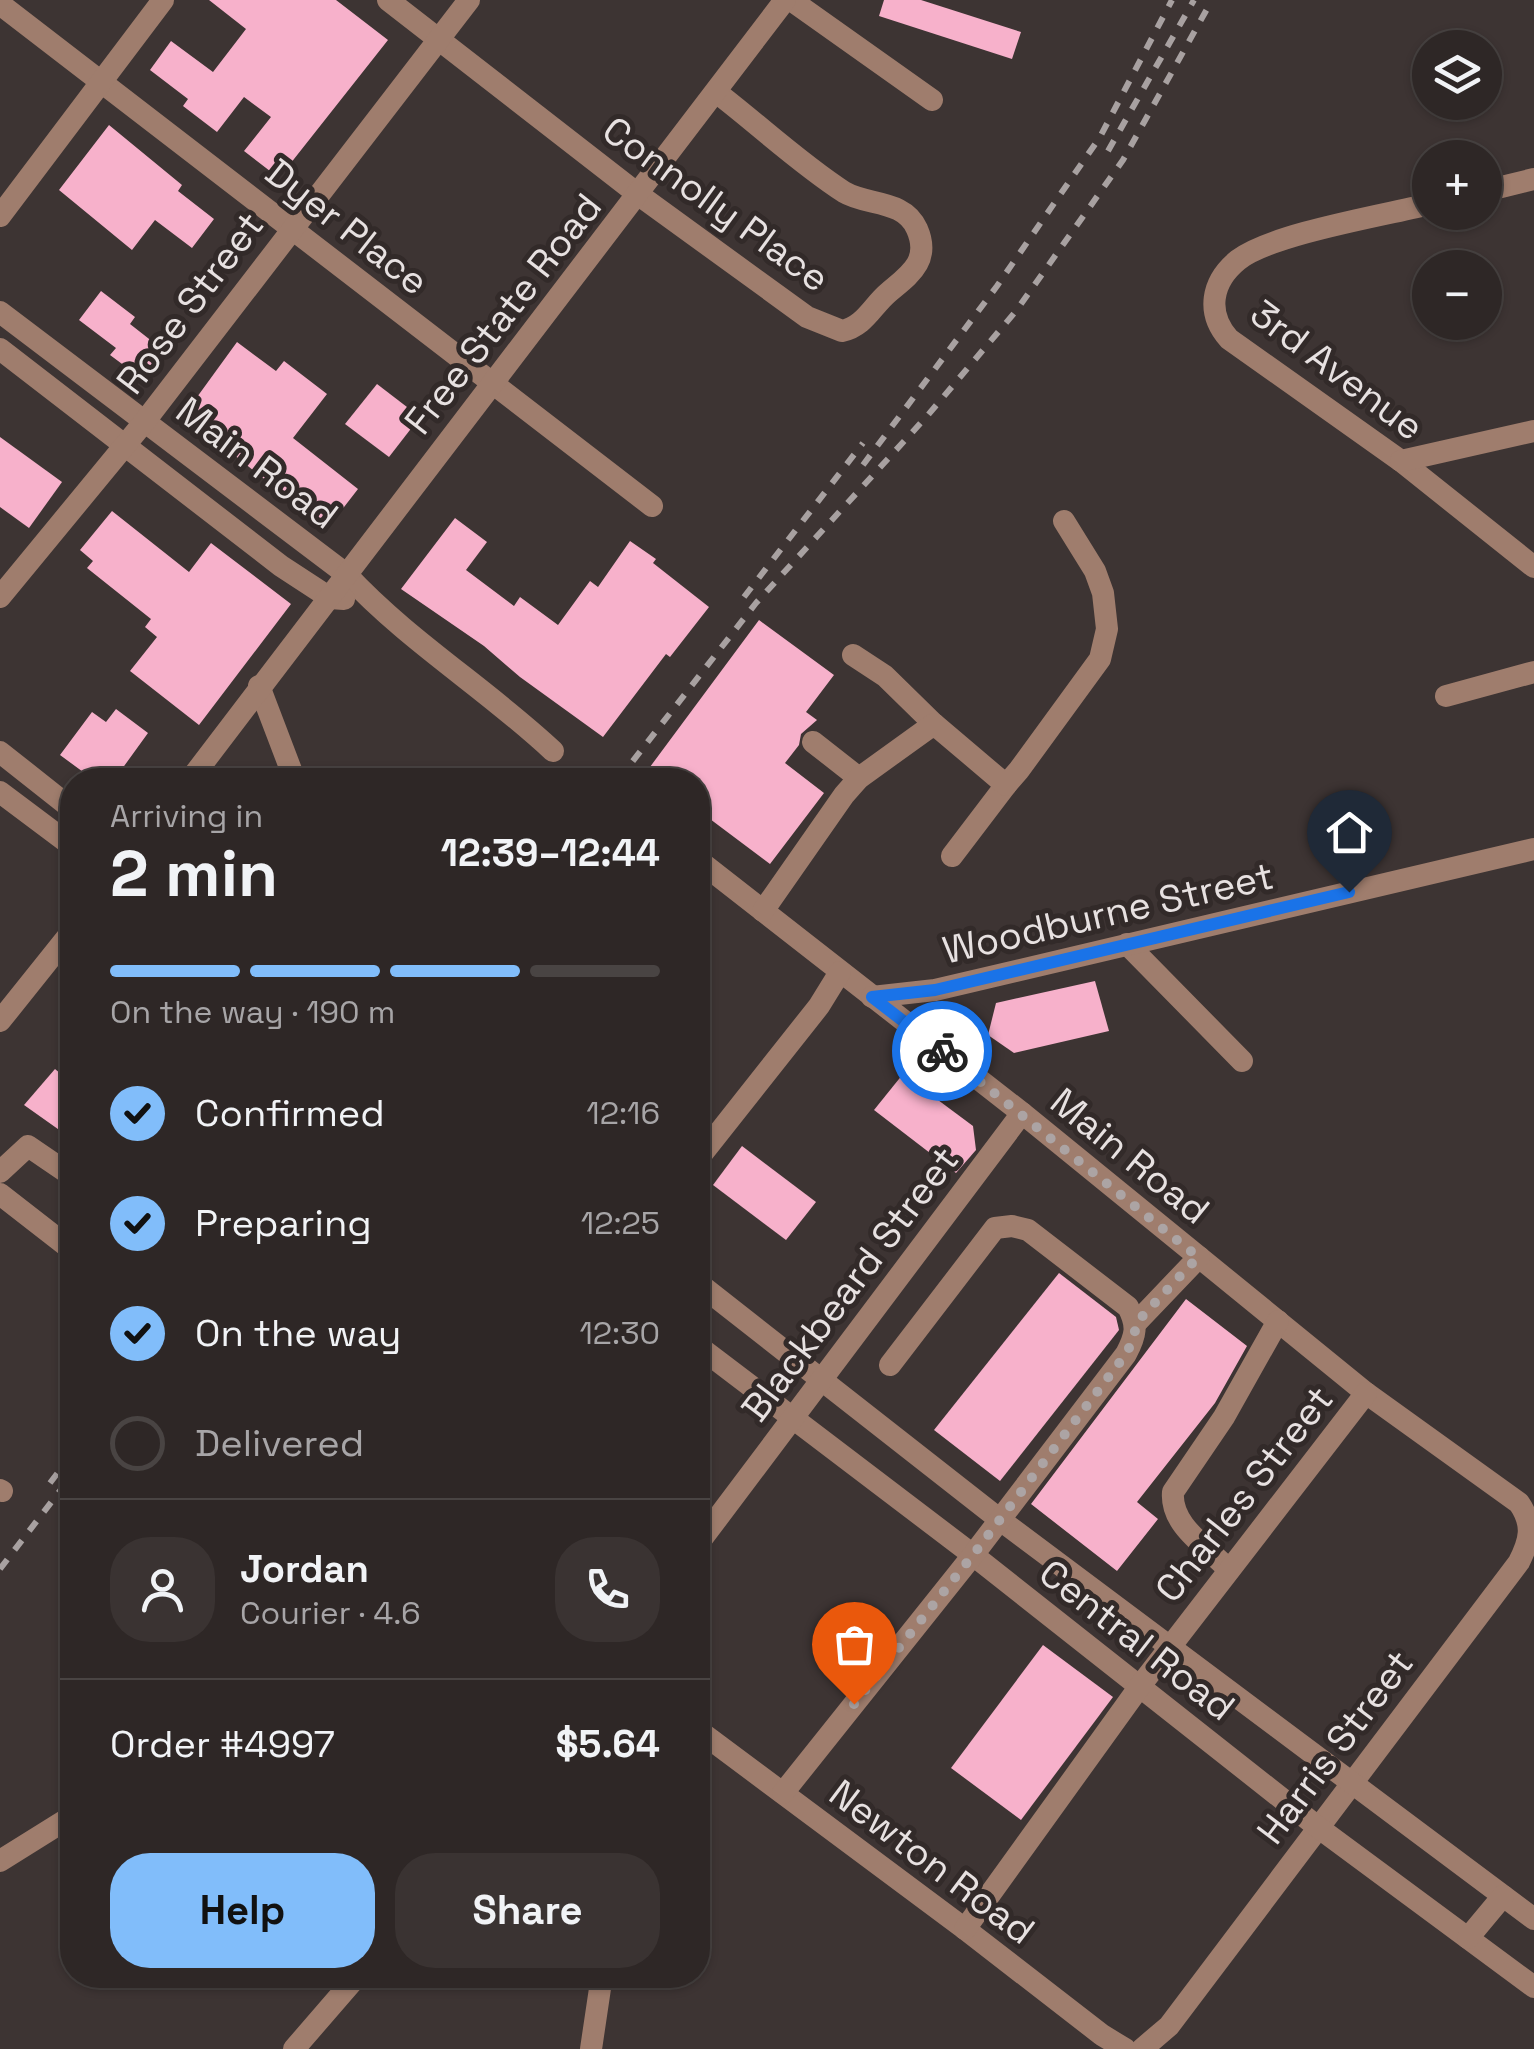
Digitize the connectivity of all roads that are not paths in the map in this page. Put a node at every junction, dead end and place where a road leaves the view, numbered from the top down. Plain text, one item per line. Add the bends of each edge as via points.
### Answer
1 (163, 0) edge
2 (388, 0) edge
3 (469, 0) edge
4 (788, 0) edge
5 (0, 4) edge
6 (439, 40) junction
7 (100, 83) junction
8 (716, 92) junction
9 (932, 100) dead end
10 (1534, 179) edge
11 (1502, 187) edge
12 (639, 195) junction
13 (1412, 208) edge
14 (0, 216) edge
15 (291, 228) junction
16 (0, 312) edge
17 (0, 349) edge
18 (493, 384) junction
19 (145, 421) junction
20 (1534, 431) edge
21 (123, 446) junction
22 (1401, 461) junction
23 (652, 506) dead end
24 (1064, 520) dead end
25 (1534, 568) edge
26 (346, 574) junction
27 (0, 597) edge
28 (330, 598) junction
29 (372, 602) junction
30 (853, 655) dead end
31 (1534, 672) edge
32 (259, 686) junction
33 (1446, 696) dead end
34 (934, 724) junction
35 (813, 742) dead end
36 (553, 751) dead end
37 (0, 752) edge
38 (199, 768) edge
39 (290, 768) edge
40 (859, 778) junction
41 (1006, 784) junction
42 (0, 792) edge
43 (60, 800) edge
44 (60, 837) edge
45 (1534, 850) edge
46 (952, 856) dead end
47 (710, 870) edge
48 (763, 912) junction
49 (1127, 944) junction
50 (60, 946) edge
51 (840, 972) junction
52 (872, 997) junction
53 (0, 1021) edge
54 (1242, 1061) dead end
55 (1022, 1113) junction
56 (710, 1144) edge
57 (60, 1168) edge
58 (0, 1172) edge
59 (0, 1194) edge
60 (60, 1241) edge
61 (1198, 1257) junction
62 (710, 1292) edge
63 (1278, 1321) junction
64 (1136, 1323) junction
65 (710, 1355) edge
66 (890, 1365) dead end
67 (822, 1380) junction
68 (1366, 1393) junction
69 (792, 1419) junction
70 (1520, 1502) joint
71 (998, 1518) junction
72 (710, 1528) edge
73 (973, 1555) junction
74 (1229, 1570) junction
75 (1170, 1646) junction
76 (1140, 1686) junction
77 (710, 1739) edge
78 (1353, 1781) junction
79 (783, 1794) junction
80 (60, 1824) edge
81 (1319, 1828) junction
82 (0, 1861) edge
83 (1503, 1896) junction
84 (1534, 1919) edge
85 (965, 1929) junction
86 (1468, 1938) junction
87 (347, 1988) edge
88 (601, 1988) edge
89 (1534, 1988) edge
90 (597, 2043) edge
91 (1150, 2047) edge
92 (294, 2049) edge
93 (1125, 2049) edge

1 - 7 street
2 - 6 street, Connolly Place
3 - 6 street, Rose Street
4 - 8 street, Free State Road
4 - 9 street
5 - 7 street, Dyer Place
6 - 12 street, Connolly Place
6 - 15 street, Rose Street
7 - 14 street
7 - 15 street, Dyer Place
8 - 12 street, Free State Road
8 - 12 street, Connolly Place via 847,194 902,211 914,222 921,246 909,278 860,324 832,328 806,317
10 - 11 street
12 - 18 street, Free State Road
13 - 22 street, 3rd Avenue via 1274,242 1238,260 1215,288 1213,311 1230,339
15 - 18 street, Dyer Place
15 - 19 street, Rose Street
16 - 19 street, Main Road
17 - 21 street, Main Road
18 - 23 street, Dyer Place
18 - 26 street, Free State Road
19 - 21 street, Rose Street
19 - 26 street, Main Road
20 - 22 street
21 - 27 street, Rose Street
21 - 28 street, Main Road
22 - 25 street, 3rd Avenue
24 - 41 street via 1094,571 1107,629 1100,659
26 - 28 street, Free State Road
26 - 29 street, Main Road
28 - 29 street, Main Road
28 - 32 street, Free State Road
29 - 36 street, Main Road
30 - 34 street
31 - 33 street
32 - 38 street, Free State Road
32 - 39 street
34 - 40 street
34 - 41 street
35 - 40 street
37 - 43 street
40 - 48 street
41 - 46 street
42 - 44 street
45 - 49 street, Woodburne Street
47 - 48 street, Main Road
48 - 51 street, Main Road
49 - 52 street, Woodburne Street via 935,990
49 - 54 street
50 - 53 street
51 - 52 street, Main Road
51 - 56 street
52 - 55 street, Main Road
55 - 61 street, Main Road
55 - 67 street, Blackbeard Street
57 - 58 street via 28,1146
59 - 60 street
61 - 63 street, Main Road
61 - 64 street
62 - 67 street, Central Road
63 - 68 street, Main Road
63 - 74 street via 1173,1492 1182,1525
64 - 66 street via 1128,1307 1028,1230 995,1228
64 - 71 street via 1126,1354
65 - 69 street, Central Road
67 - 69 street, Blackbeard Street
67 - 71 street, Central Road
68 - 70 street, Main Road
68 - 74 street, Charles Street
69 - 72 street, Blackbeard Street
69 - 73 street, Central Road
70 - 78 street, Harris Street via 1530,1528 1518,1562
71 - 73 street
71 - 75 street, Central Road
73 - 76 street, Central Road
73 - 79 street
74 - 75 street, Charles Street
75 - 76 street, Charles Street
75 - 78 street, Central Road
76 - 81 street, Central Road
76 - 85 street, Charles Street
77 - 79 street, Newton Road
78 - 81 street, Harris Street
78 - 83 street, Central Road
79 - 85 street, Newton Road
80 - 82 street
81 - 86 street, Central Road
81 - 91 street, Harris Street
83 - 84 street, Central Road
83 - 86 street
85 - 93 street, Newton Road
86 - 89 street, Central Road
87 - 92 street
88 - 90 street

